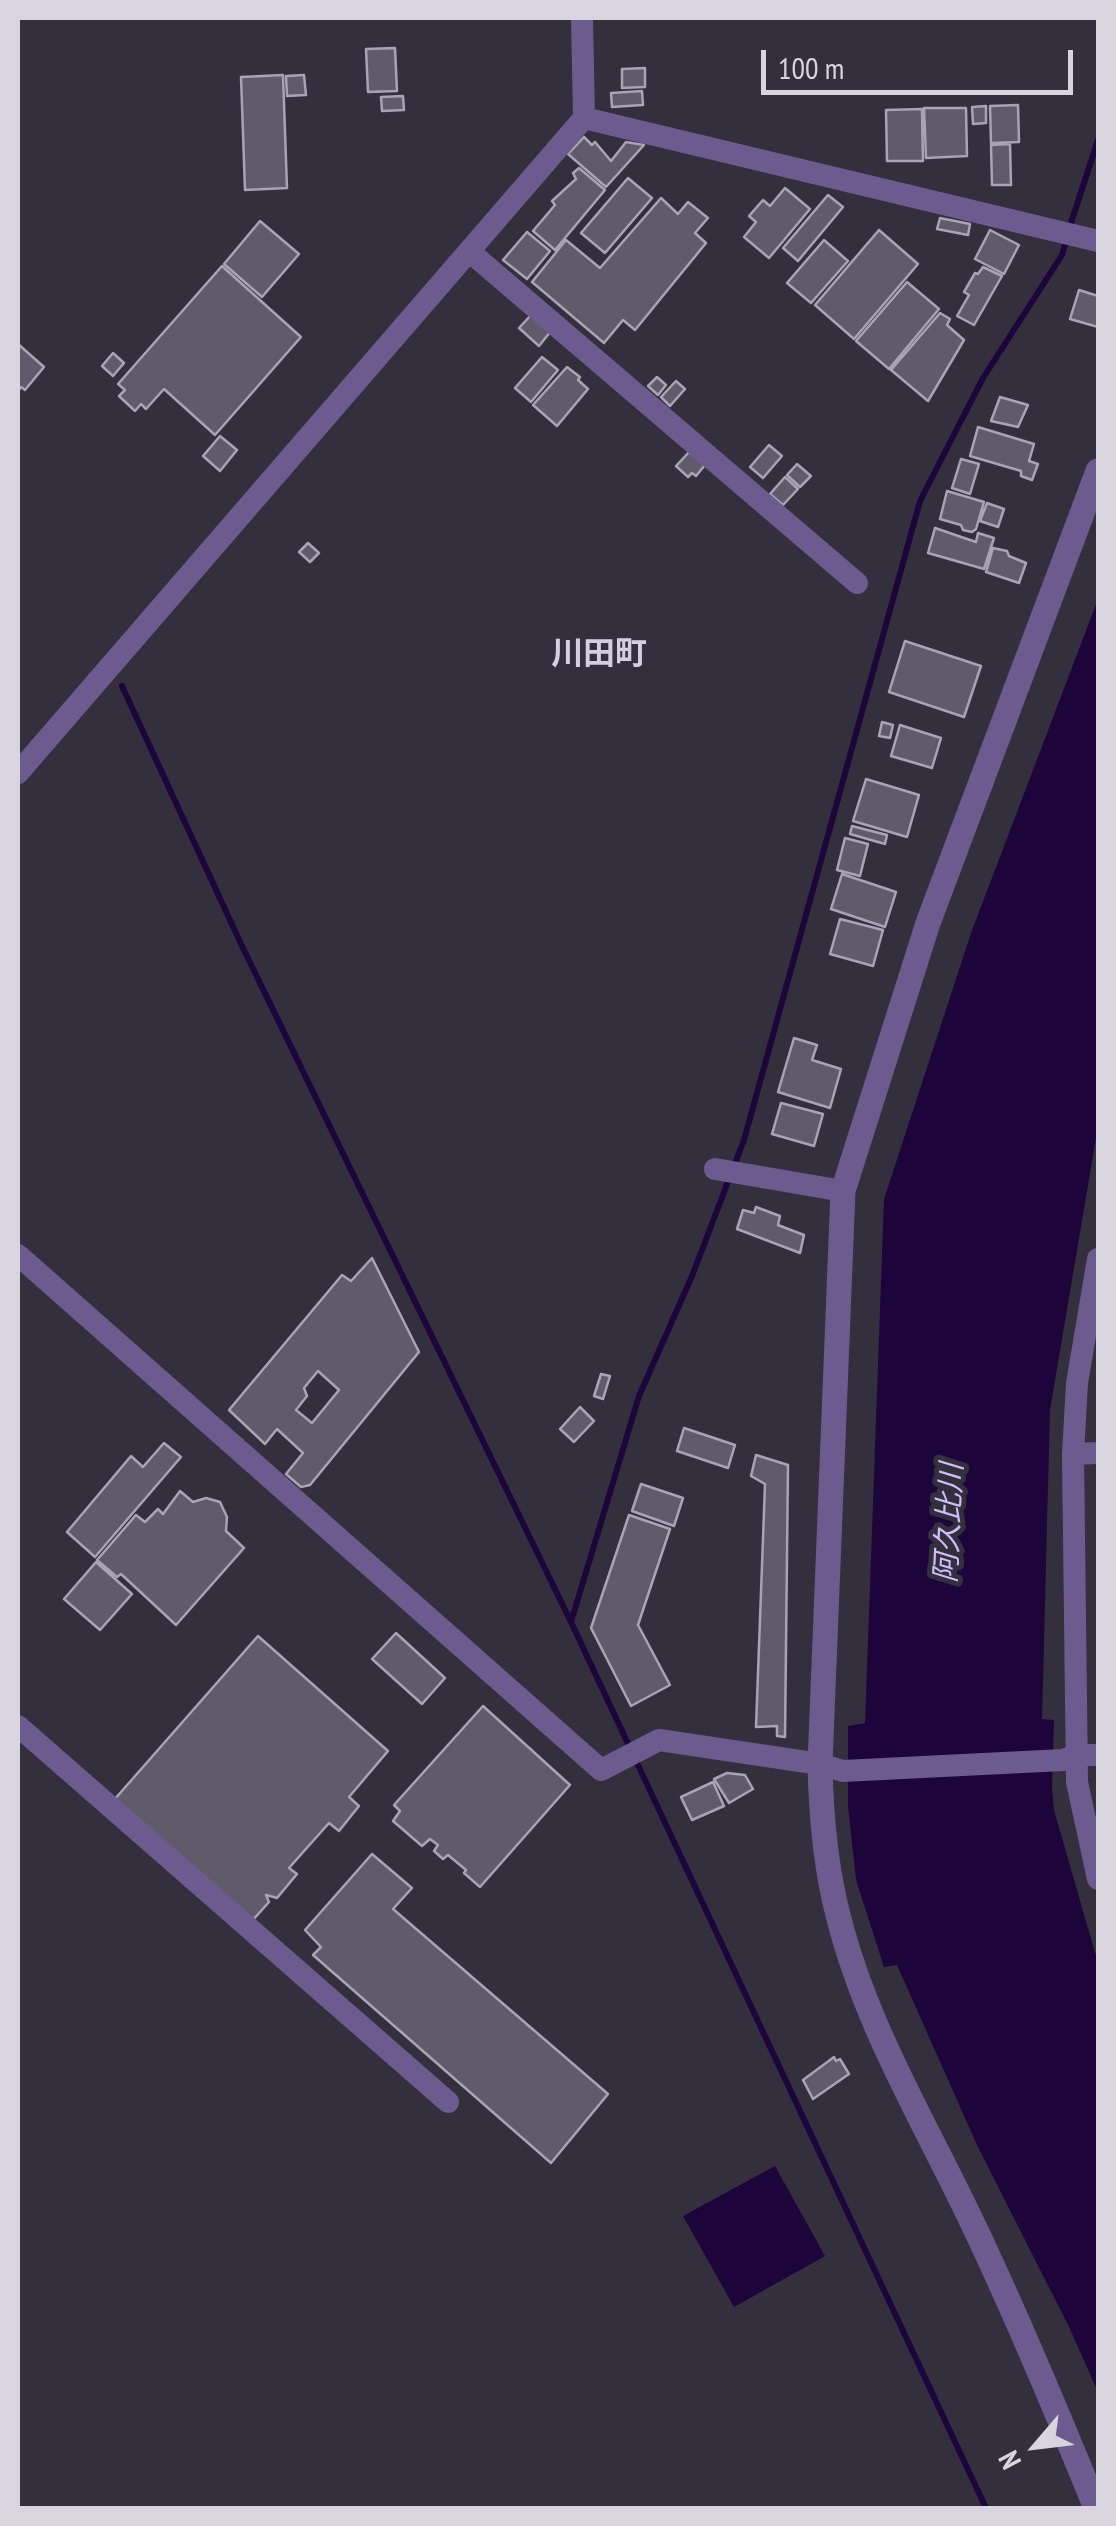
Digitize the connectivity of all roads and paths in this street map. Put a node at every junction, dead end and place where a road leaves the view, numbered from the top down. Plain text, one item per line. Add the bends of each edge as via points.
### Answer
1 (582, 18) edge
2 (584, 118) junction
3 (1096, 240) edge
4 (470, 252) junction
5 (1098, 471) edge
6 (857, 583) dead end
7 (18, 773) edge
8 (715, 1168) dead end
9 (843, 1191) junction
10 (18, 1255) edge
11 (1098, 1259) edge
12 (1098, 1453) edge
13 (1073, 1454) junction
14 (18, 1726) edge
15 (1079, 1757) edge
16 (832, 1767) junction
17 (1098, 1879) edge
18 (448, 2102) dead end
19 (1096, 2508) edge

1 - 2 street
2 - 3 street
2 - 4 street
4 - 6 street
4 - 7 street
5 - 9 street via 928,922
8 - 9 street
9 - 16 street
10 - 16 street via 602,1770 659,1740
11 - 13 street via 1077,1383
12 - 13 street
13 - 15 street
14 - 18 street
15 - 16 street
15 - 17 street via 1081,1810
16 - 19 street via 821,1808 831,1886 863,1990 1014,2309

